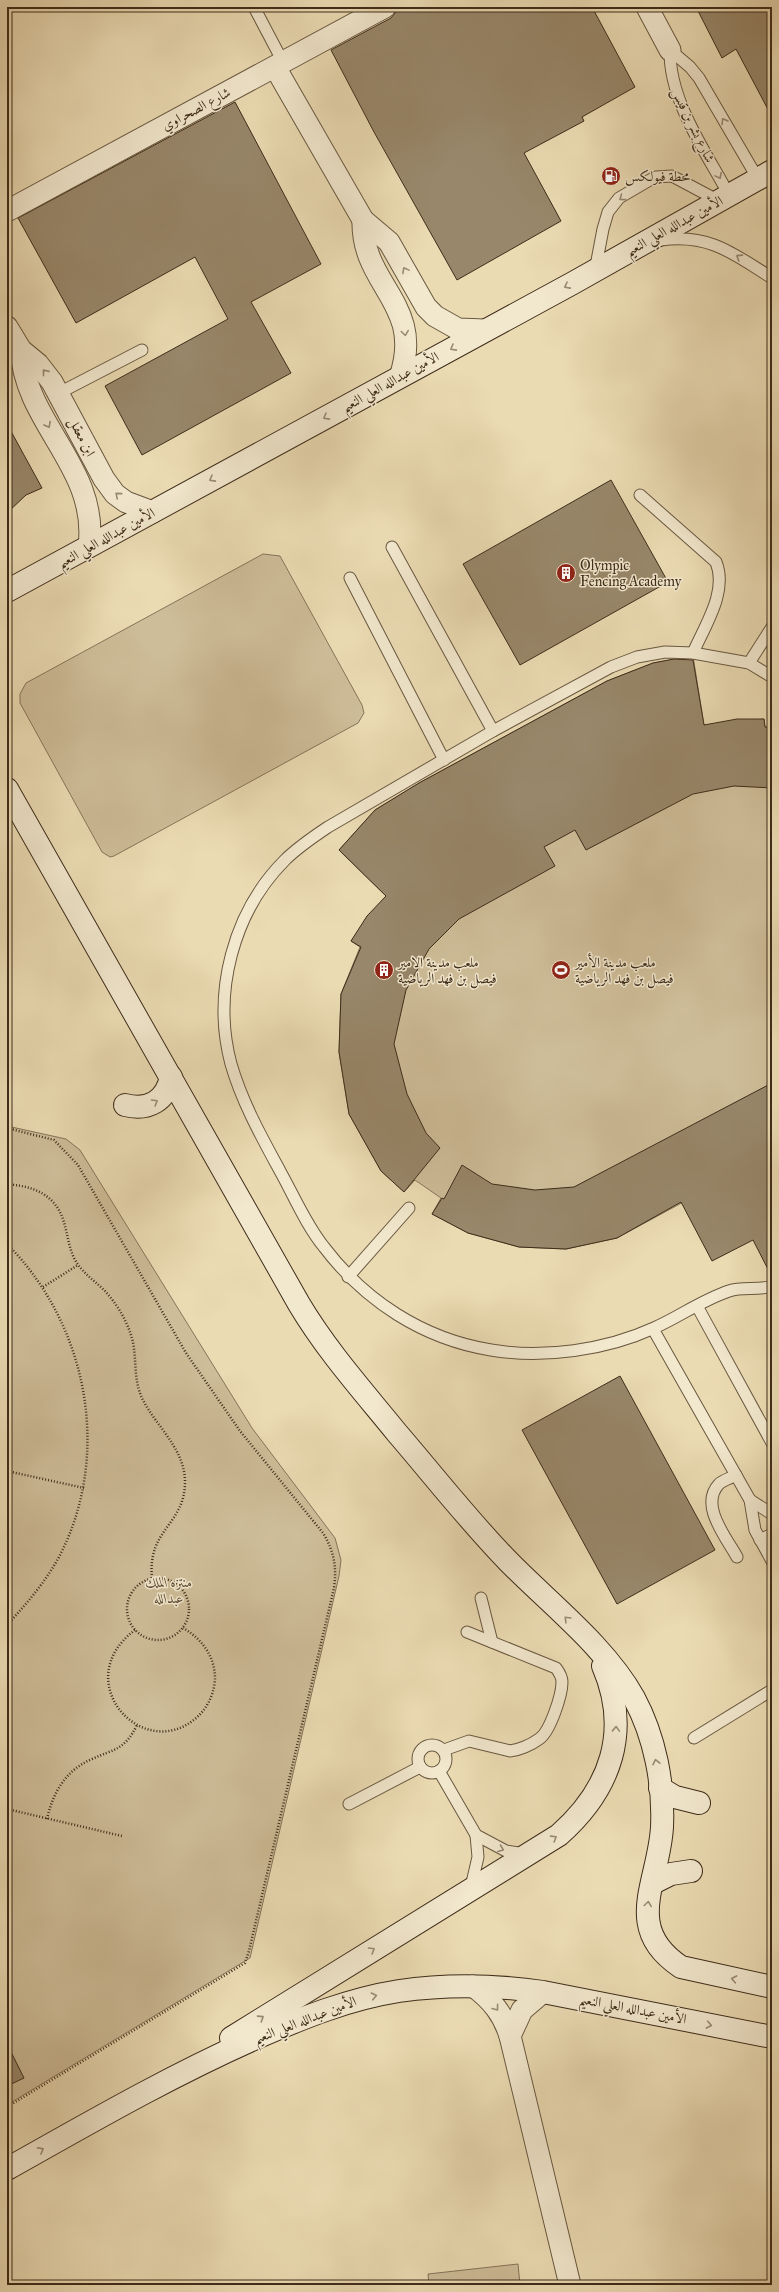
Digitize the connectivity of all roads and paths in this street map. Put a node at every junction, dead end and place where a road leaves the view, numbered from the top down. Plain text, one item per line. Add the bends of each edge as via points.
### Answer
1 (254, 7) edge
2 (385, 7) edge
3 (647, 7) edge
4 (670, 50) junction
5 (279, 64) junction
6 (765, 175) edge
7 (724, 198) junction
8 (7, 211) edge
9 (363, 220) junction
10 (641, 245) junction
11 (595, 271) junction
12 (772, 278) edge
13 (418, 296) junction
14 (398, 308) junction
15 (7, 327) edge
16 (485, 330) junction
17 (21, 350) junction
18 (142, 350) dead end
19 (400, 377) junction
20 (59, 393) junction
21 (88, 450) junction
22 (68, 460) junction
23 (104, 479) junction
24 (83, 488) junction
25 (640, 495) dead end
26 (152, 512) junction
27 (89, 546) junction
28 (392, 547) dead end
29 (350, 578) dead end
30 (7, 592) edge
31 (772, 627) edge
32 (693, 653) junction
33 (749, 663) junction
34 (772, 676) edge
35 (493, 731) junction
36 (444, 760) junction
37 (7, 789) edge
38 (171, 1078) junction
39 (125, 1105) dead end
40 (7, 1128) edge
41 (7, 1184) edge
42 (409, 1208) dead end
43 (7, 1244) edge
44 (78, 1265) junction
45 (348, 1277) junction
46 (772, 1286) edge
47 (43, 1287) junction
48 (697, 1306) junction
49 (653, 1329) junction
50 (772, 1443) edge
51 (7, 1471) edge
52 (736, 1475) junction
53 (84, 1488) junction
54 (750, 1500) junction
55 (772, 1514) edge
56 (772, 1534) edge
57 (760, 1540) junction
58 (737, 1557) dead end
59 (772, 1561) edge
60 (152, 1578) junction
61 (481, 1598) dead end
62 (7, 1626) edge
63 (183, 1628) junction
64 (135, 1630) junction
65 (467, 1632) dead end
66 (492, 1642) junction
67 (591, 1643) junction
68 (772, 1690) edge
69 (136, 1725) junction
70 (694, 1738) dead end
71 (444, 1750) junction
72 (420, 1767) junction
73 (439, 1771) junction
74 (660, 1788) junction
75 (699, 1803) dead end
76 (349, 1804) dead end
77 (7, 1809) edge
78 (47, 1819) junction
79 (476, 1835) junction
80 (122, 1836) dead end
81 (528, 1854) junction
82 (691, 1871) dead end
83 (652, 1883) junction
84 (470, 1889) junction
85 (473, 1986) junction
86 (772, 1987) edge
87 (543, 1992) junction
88 (510, 2036) junction
89 (772, 2037) edge
90 (170, 2078) junction
91 (7, 2107) edge
92 (7, 2169) edge
93 (570, 2285) edge

1 - 5 lane
2 - 5 street, شارع الصحراوي
3 - 4 street, شارع بشر بن قيس
6 -> 4 lane, شارع بشر بن قيس via 699,78
4 -> 7 lane, شارع بشر بن قيس via 671,77 679,102
5 - 8 street, شارع الصحراوي
5 - 9 street
6 - 7 main road, الأمين عبدالله العلي النعيم
7 - 10 main road, الأمين عبدالله العلي النعيم
7 -> 11 lane via 672,176 656,177 648,181 619,198 608,212
13 -> 9 street via 389,242
9 - 14 street via 368,255
10 - 11 main road, الأمين عبدالله العلي النعيم
12 -> 10 lane via 723,246 707,241 674,238
11 -> 16 main road, الأمين عبدالله العلي النعيم
13 - 14 street
13 - 16 street via 435,316 446,324 458,329
14 -> 19 street via 405,328 407,349
15 - 17 street, ابن معقل
16 -> 19 main road, الأمين عبدالله العلي النعيم
20 -> 17 street, ابن معقل via 46,372
17 -> 22 street, ابن معقل via 27,383
18 - 20 lane
19 -> 26 main road, الأمين عبدالله العلي النعيم
20 - 21 street, ابن معقل
21 - 22 street via 88,462 82,466
21 - 23 street, ابن معقل
22 - 24 street, ابن معقل
23 - 24 street via 90,474 85,477
26 -> 23 street, ابن معقل via 126,502 115,494
24 - 27 street, ابن معقل via 91,519
25 - 32 lane via 716,562 719,570 718,594
26 - 27 main road, الأمين عبدالله العلي النعيم
27 - 30 main road, الأمين عبدالله العلي النعيم
28 - 35 lane
29 - 36 lane
31 - 33 lane
32 - 33 lane
32 - 35 lane via 665,652 637,657 617,665
33 - 34 lane
35 - 36 lane
36 - 45 lane via 328,827 305,842 285,860 267,881 240,928 231,954 224,1008 231,1063 240,1089 252,1118 301,1210 322,1246
37 - 38 main road
39 -> 38 main road via 142,1108 151,1105 165,1094
67 -> 38 main road via 473,1524 323,1343
40 - 91 path via 54,1140 78,1165 186,1352 240,1432 323,1533 332,1550 336,1569 334,1588 245,1963
41 - 44 path via 35,1190 52,1201 64,1222 69,1247
42 - 45 lane
43 - 47 path
44 - 47 path
44 - 60 path via 105,1292 124,1319 135,1350 135,1376 143,1400 175,1448 184,1469 182,1502 155,1546
45 - 49 lane via 379,1304 414,1325 451,1341 491,1350 531,1354 572,1350 611,1342
46 - 48 lane via 731,1290
47 - 53 path via 68,1335 84,1387 88,1441
48 - 49 lane
48 - 50 lane
49 - 52 lane
51 - 53 path
52 - 54 lane
52 - 58 lane via 720,1483 712,1503 715,1518
53 - 62 path via 64,1547 36,1594
54 - 55 lane
54 - 57 lane via 752,1520
56 - 57 lane
57 - 59 lane
60 - 63 path via 169,1579 187,1596 189,1608
60 - 64 path via 138,1585 129,1599 128,1616
61 - 66 lane
63 - 64 path via 171,1637 156,1640
63 - 69 path via 201,1641 213,1661 214,1684 207,1705 200,1715 181,1727 158,1731
64 - 69 path via 122,1641 113,1655 108,1678 113,1700 119,1710
65 - 66 lane
66 - 71 lane via 556,1668 561,1674 561,1690 549,1728 539,1739 516,1750 510,1751 468,1741
74 -> 67 main road via 652,1742 637,1706 621,1679
81 -> 67 main road via 559,1835 577,1819 604,1780 612,1757 616,1709 611,1686
68 - 70 lane
69 - 78 path via 132,1735 116,1750 93,1758 71,1772 55,1793
71 - 72 lane via 433,1744 426,1745 418,1754
71 - 73 lane via 446,1762
72 - 73 lane via 428,1773
72 - 76 lane
73 - 79 lane
74 - 75 main road via 675,1797
74 - 83 main road via 661,1839
77 - 78 path
78 - 80 path
79 -> 81 lane via 506,1851
79 - 84 lane via 478,1857
81 - 84 main road
82 - 83 main road via 675,1873
86 -> 83 main road via 694,1971 681,1967 669,1959 652,1937 648,1924 647,1910
90 -> 84 main road via 304,1991
85 - 87 main road, الأمين عبدالله العلي النعيم
85 -> 88 street via 493,2002
90 -> 85 main road, الأمين عبدالله العلي النعيم via 214,2056 332,2008 398,1991
87 - 88 street via 522,2010
87 -> 89 main road, الأمين عبدالله العلي النعيم
88 - 93 street
92 -> 90 main road, الأمين عبدالله العلي النعيم

